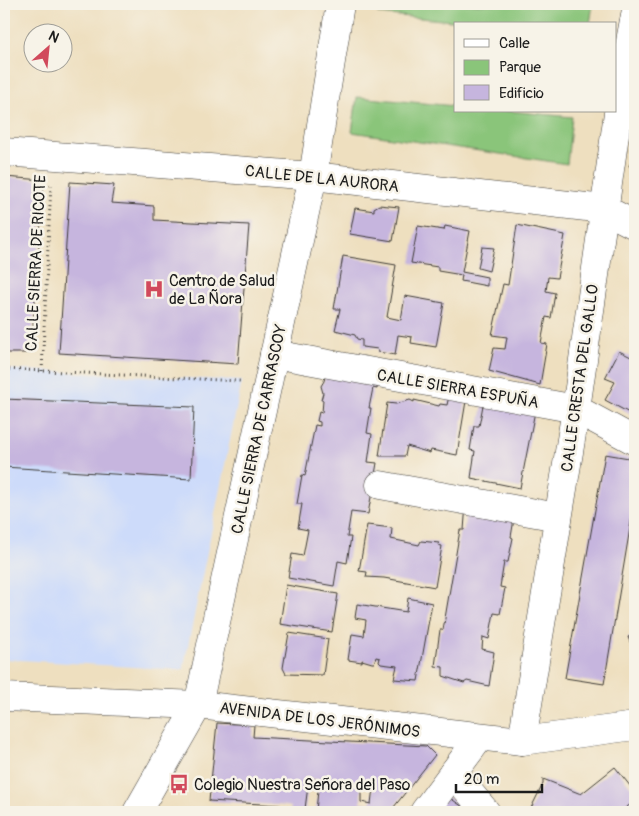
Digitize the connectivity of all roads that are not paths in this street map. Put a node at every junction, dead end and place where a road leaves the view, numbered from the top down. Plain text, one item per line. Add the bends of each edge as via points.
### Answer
1 (340, 4) edge
2 (635, 15) edge
3 (4, 152) edge
4 (313, 176) junction
5 (604, 209) junction
6 (635, 224) edge
7 (274, 354) junction
8 (576, 409) junction
9 (635, 440) edge
10 (380, 485) dead end
11 (558, 517) junction
12 (4, 698) edge
13 (198, 705) junction
14 (635, 726) edge
15 (480, 737) junction
16 (522, 741) junction
17 (453, 773) junction
18 (137, 812) edge
19 (424, 812) edge
20 (486, 812) edge

1 - 4 street, CALLE SIERRA DE CARRASCOY
2 - 5 street, CALLE CRESTA DEL GALLO
3 - 4 street, CALLE DE LA AURORA
4 - 5 street, CALLE DE LA AURORA
4 - 7 street, CALLE SIERRA DE CARRASCOY
5 - 6 street, CALLE DE LA AURORA
5 - 8 street, CALLE CRESTA DEL GALLO
7 - 8 street, CALLE SIERRA ESPUÑA
7 - 13 street, CALLE SIERRA DE CARRASCOY
8 - 9 street, CALLE SIERRA ESPUÑA
8 - 11 street, CALLE CRESTA DEL GALLO
10 - 11 street
11 - 16 street, CALLE CRESTA DEL GALLO
12 - 13 street, AVENIDA DE LOS JERÓNIMOS
13 - 15 street, AVENIDA DE LOS JERÓNIMOS
13 - 18 street, CALLE SIERRA DE CARRASCOY
14 - 16 street, AVENIDA DE LOS JERÓNIMOS
15 - 16 street, AVENIDA DE LOS JERÓNIMOS
15 - 17 street
17 - 19 street
17 - 20 street

